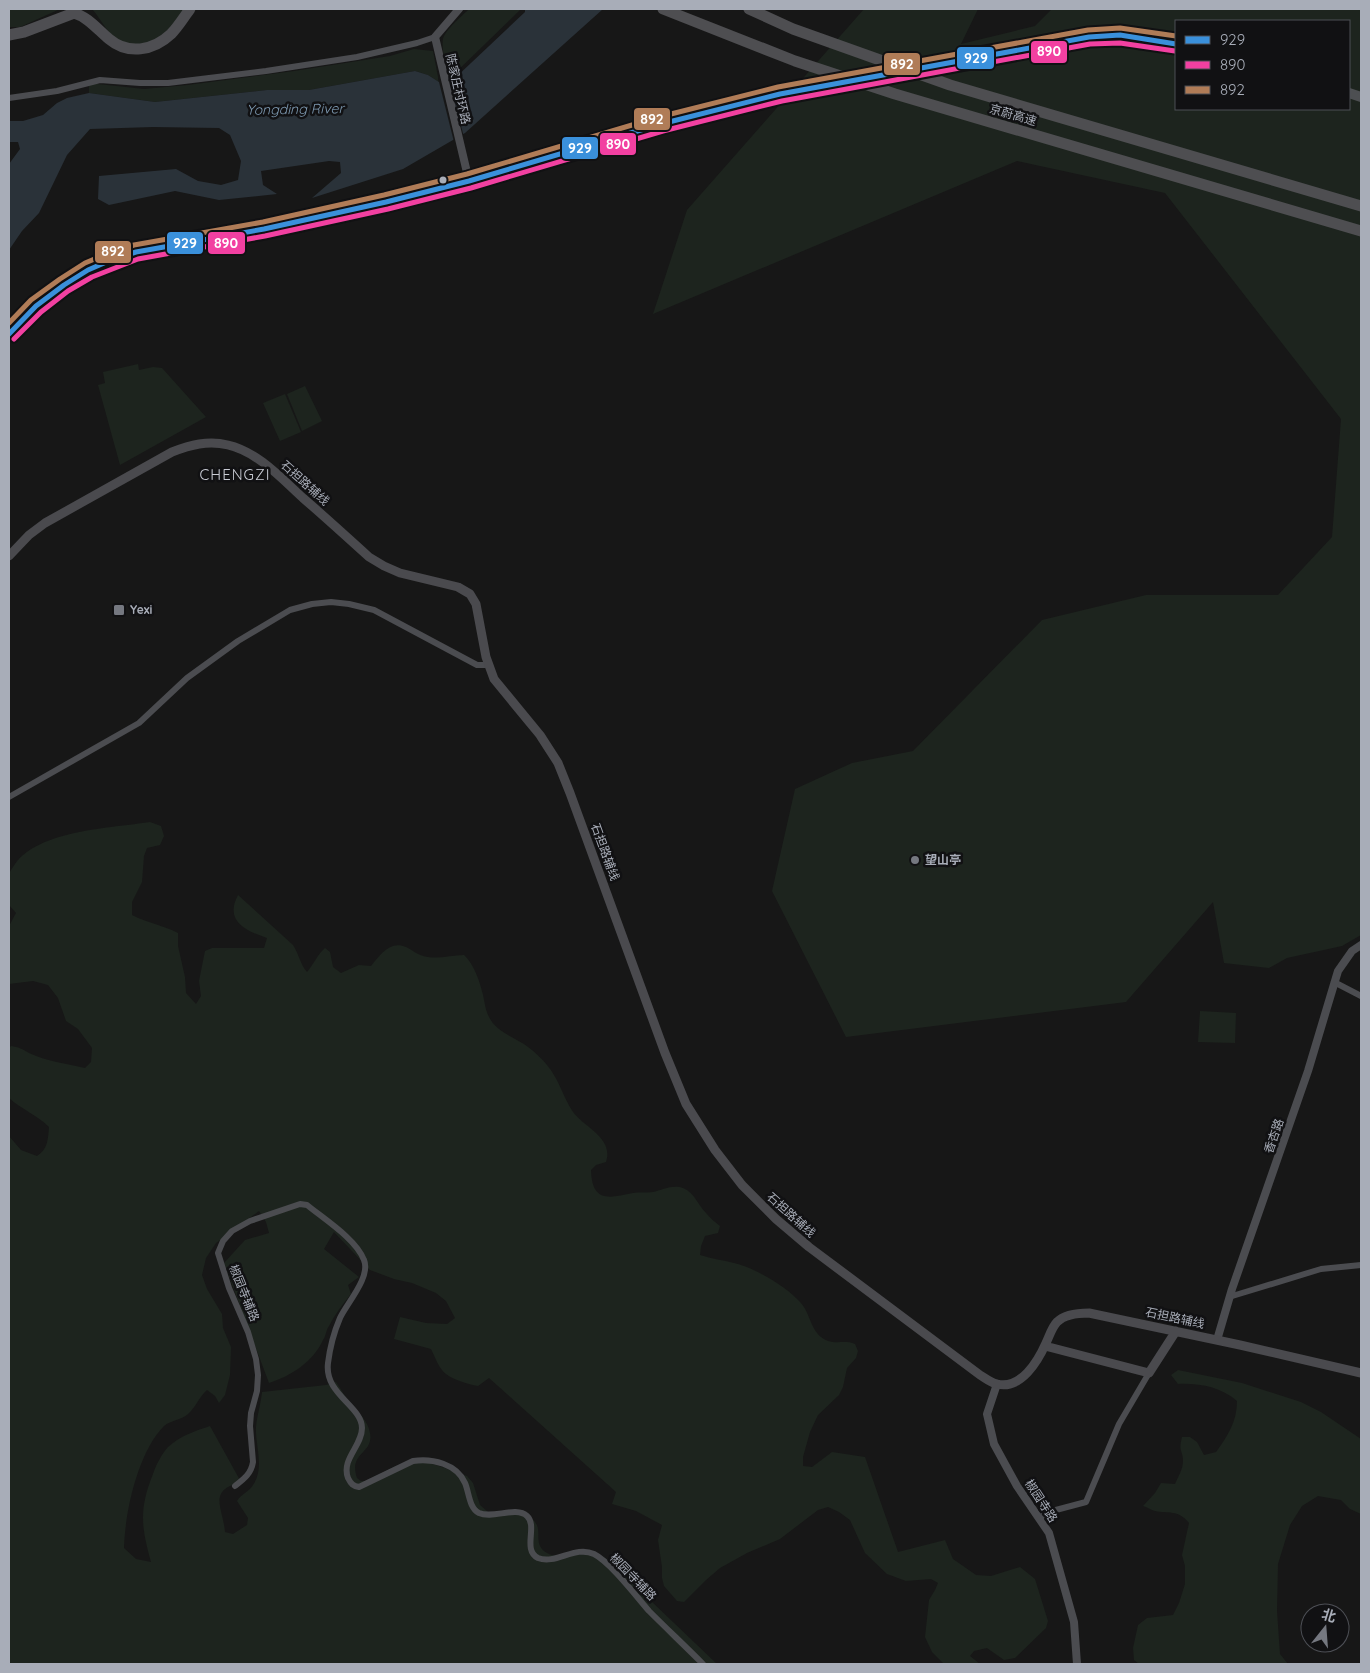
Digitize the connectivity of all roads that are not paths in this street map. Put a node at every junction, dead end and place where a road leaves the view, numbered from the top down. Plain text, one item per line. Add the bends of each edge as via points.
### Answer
1 (190, 9) edge
2 (459, 9) edge
3 (663, 9) edge
4 (749, 9) edge
5 (9, 35) edge
6 (436, 37) junction
7 (1175, 44) edge
8 (9, 98) edge
9 (469, 182) junction
10 (1361, 206) edge
11 (1361, 232) edge
12 (9, 334) edge
13 (9, 556) edge
14 (489, 665) junction
15 (9, 797) edge
16 (1361, 946) edge
17 (1334, 982) junction
18 (1361, 996) edge
19 (1361, 1264) edge
20 (1229, 1297) junction
21 (1176, 1331) junction
22 (1217, 1340) junction
23 (1045, 1346) junction
24 (1149, 1373) junction
25 (1361, 1373) edge
26 (997, 1384) junction
27 (234, 1486) dead end
28 (1039, 1518) junction
29 (703, 1664) edge
30 (1077, 1664) edge

1 - 5 highway via 171,34 147,49 128,50 74,13
2 - 6 street
3 - 11 highway, 京蔚高速 via 795,61 895,94
4 - 10 highway, 京蔚高速 via 793,29 950,85
6 - 8 street via 357,57 275,69 168,83 100,80
6 - 9 street, 陈家庄村环路
7 - 9 main road via 1120,35 1089,37 780,94 661,124
9 - 12 main road via 111,260 64,285 36,306
13 - 14 main road, 石担路辅线 via 29,535 172,452 193,444 212,443 238,448 253,455 369,557 400,572 458,587 470,594 476,604
14 - 15 street via 477,665 374,610 331,602 290,610 238,641 187,678 139,723
14 - 26 main road, 石担路辅线 via 494,679 540,735 558,763 665,1053 686,1104 715,1150 742,1185 809,1247 980,1375
16 - 17 street, 香杏路 via 1352,951
17 - 18 street
17 - 20 street, 香杏路 via 1308,1071
19 - 20 street via 1321,1269
20 - 22 street, 香杏路
21 - 22 main road, 石担路辅线
21 - 23 main road, 石担路辅线 via 1078,1313 1056,1322
21 - 24 main road
22 - 25 main road, 石担路辅线
23 - 24 main road
23 - 26 main road, 石担路辅线 via 1038,1360 1023,1376 1010,1384
24 - 28 street via 1119,1424 1086,1502 1052,1510
26 - 28 street, 椒园寺路 via 987,1414 994,1444
27 - 29 street, 椒园寺辅路 via 252,1468 250,1426 258,1375 248,1332 229,1288 219,1248 232,1232 250,1220 300,1204 307,1205 356,1246 365,1261 362,1280 334,1332 328,1365 332,1385 362,1424 360,1438 348,1462 350,1483 360,1486 413,1460 428,1460 451,1467 465,1483 472,1506 478,1513 518,1512 527,1516 531,1523 531,1547 539,1558 550,1559 583,1551 595,1555
28 - 30 street, 椒园寺路 via 1049,1533 1074,1622

